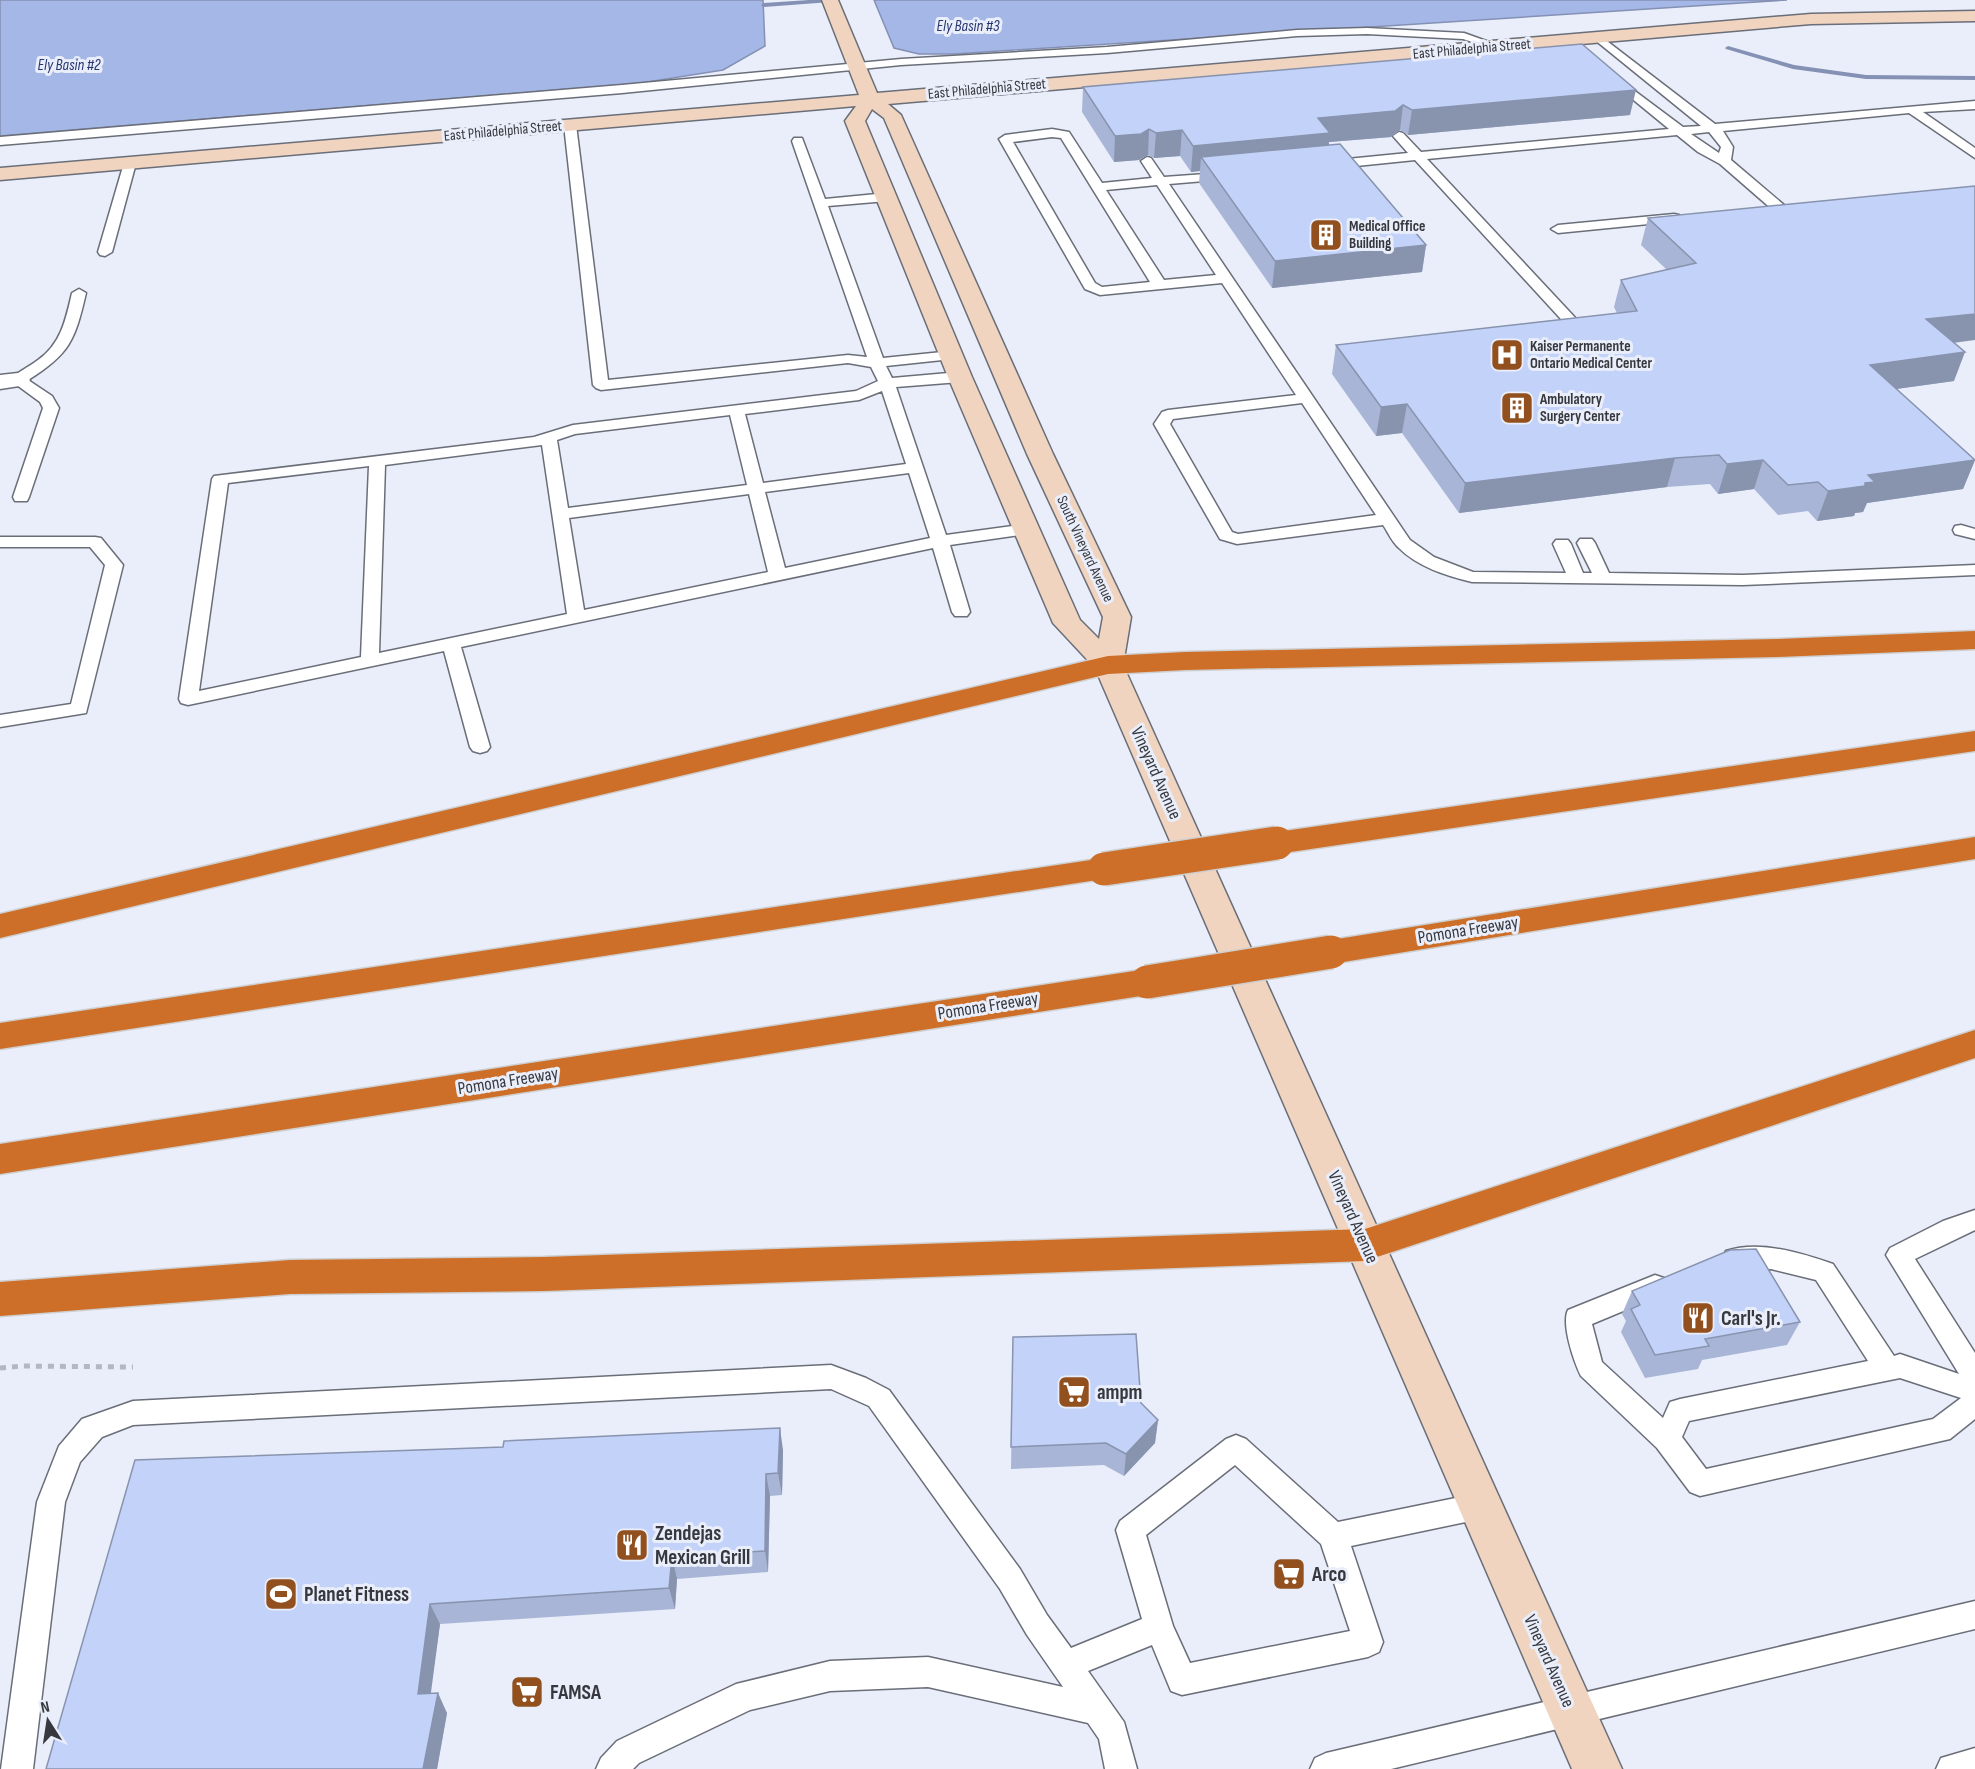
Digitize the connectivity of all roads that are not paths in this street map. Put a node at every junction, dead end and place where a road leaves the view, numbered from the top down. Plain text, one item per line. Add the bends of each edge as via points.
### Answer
1 (833, 5) edge
2 (1975, 16) edge
3 (1599, 38) junction
4 (1567, 40) junction
5 (1497, 47) junction
6 (1585, 54) edge
7 (858, 67) junction
8 (1602, 69) edge
9 (870, 99) junction
10 (1975, 105) edge
11 (1911, 109) junction
12 (570, 125) junction
13 (1619, 126) edge
14 (1712, 129) junction
15 (1680, 132) junction
16 (1399, 136) edge
17 (1631, 136) junction
18 (0, 141) edge
19 (798, 141) dead end
20 (1975, 154) edge
21 (1418, 157) junction
22 (1147, 161) edge
23 (1724, 161) junction
24 (130, 163) junction
25 (1312, 167) edge
26 (1242, 173) edge
27 (0, 174) edge
28 (1160, 181) junction
29 (1097, 187) junction
30 (887, 197) junction
31 (820, 203) junction
32 (1755, 210) edge
33 (1686, 217) edge
34 (1558, 229) dead end
35 (105, 252) dead end
36 (1225, 278) junction
37 (1159, 284) junction
38 (79, 292) dead end
39 (1576, 327) edge
40 (877, 363) junction
41 (956, 366) junction
42 (9, 381) edge
43 (886, 383) junction
44 (1306, 398) junction
45 (736, 410) junction
46 (549, 438) junction
47 (377, 460) junction
48 (914, 468) junction
49 (756, 489) junction
50 (21, 498) dead end
51 (561, 513) junction
52 (1387, 519) junction
53 (1975, 526) edge
54 (1027, 529) junction
55 (1975, 534) edge
56 (940, 540) junction
57 (0, 542) edge
58 (1586, 543) dead end
59 (1562, 544) dead end
60 (1975, 570) edge
61 (778, 575) junction
62 (1604, 578) junction
63 (1578, 579) junction
64 (961, 612) dead end
65 (576, 617) junction
66 (1975, 640) edge
67 (451, 644) junction
68 (370, 660) junction
69 (1108, 665) junction
70 (0, 721) edge
71 (1975, 741) edge
72 (480, 747) dead end
73 (1975, 848) edge
74 (0, 926) edge
75 (0, 1036) edge
76 (1975, 1044) edge
77 (0, 1159) edge
78 (1975, 1220) edge
79 (1365, 1245) junction
80 (1706, 1264) edge
81 (1674, 1278) edge
82 (0, 1299) edge
83 (1887, 1368) junction
84 (1975, 1376) edge
85 (1975, 1390) edge
86 (1975, 1403) edge
87 (1667, 1439) junction
88 (1480, 1506) junction
89 (1333, 1536) junction
90 (1975, 1615) edge
91 (1159, 1627) junction
92 (1065, 1666) junction
93 (1097, 1710) junction
94 (1571, 1711) junction
95 (1975, 1764) edge
96 (17, 1769) edge
97 (612, 1769) edge
98 (1121, 1769) edge
99 (1326, 1769) edge
100 (1597, 1769) edge
101 (1952, 1769) edge

1 - 7 main road, South Vineyard Avenue
2 - 3 main road, East Philadelphia Street via 1811,19
3 - 4 main road, East Philadelphia Street
3 - 14 lane
4 - 5 main road, East Philadelphia Street
4 - 6 lane
5 - 7 lane via 1464,36 1367,31 1297,33
5 - 9 main road, East Philadelphia Street
7 - 9 main road, South Vineyard Avenue
7 - 18 lane
8 - 15 lane
9 - 12 main road, East Philadelphia Street
9 - 30 main road via 855,121
9 - 69 main road, South Vineyard Avenue via 893,118 1040,454 1117,617
10 - 11 lane
11 - 14 lane
11 - 20 lane
12 - 24 main road, East Philadelphia Street
12 - 40 lane via 601,385 848,359
13 - 17 lane
14 - 15 lane
14 - 23 lane via 1726,147
15 - 17 lane
15 - 23 lane
16 - 21 lane
17 - 21 lane
19 - 31 lane
21 - 25 lane
21 - 39 lane
22 - 28 lane
23 - 32 lane via 1784,207
24 - 27 main road, East Philadelphia Street
24 - 35 lane
26 - 28 lane
28 - 29 lane
28 - 36 lane
29 - 37 lane
29 - 37 lane via 1065,135 1005,139 1090,286 1100,291
30 - 31 lane
30 - 41 main road
31 - 40 lane
33 - 34 lane
36 - 37 lane
36 - 44 lane
38 - 42 lane via 68,341 51,360
40 - 41 lane
40 - 43 lane
41 - 43 lane
41 - 54 main road
42 - 50 lane via 47,399 51,408
43 - 45 lane via 859,395
43 - 48 lane
44 - 52 lane
44 - 52 lane via 1168,415 1162,424 1226,535 1237,539
45 - 46 lane via 573,430
45 - 49 lane
46 - 47 lane
46 - 51 lane
47 - 68 lane
47 - 68 lane via 220,479 188,699
48 - 49 lane
48 - 56 lane
49 - 51 lane
49 - 61 lane
51 - 65 lane
52 - 63 lane via 1404,544 1421,559 1448,571 1472,577
53 - 55 lane via 1961,530
54 - 56 lane
54 - 69 main road via 1067,623
56 - 61 lane
56 - 64 lane
57 - 70 lane via 95,542 114,565 79,709
58 - 62 lane
59 - 63 lane
60 - 62 lane via 1743,580
61 - 65 lane
62 - 63 lane
65 - 67 lane
66 - 69 highway
67 - 68 lane
67 - 72 lane
69 - 74 highway
69 - 79 main road, Vineyard Avenue
71 - 75 highway, bridge via 1104,868
73 - 77 highway, Pomona Freeway, bridge via 1147,982
76 - 79 highway
78 - 84 lane via 1899,1255
79 - 82 highway via 556,1274 290,1277
79 - 88 main road, Vineyard Avenue
80 - 83 lane via 1771,1258 1824,1272
81 - 87 lane via 1577,1318 1590,1368
83 - 85 lane via 1900,1366
83 - 87 lane via 1680,1411
86 - 87 lane via 1940,1430 1700,1483
88 - 89 lane
88 - 94 main road, Vineyard Avenue
89 - 91 lane via 1368,1642 1182,1680
89 - 91 lane via 1236,1448 1130,1530
90 - 94 lane
91 - 92 lane
92 - 93 lane
92 - 96 lane via 1010,1579 879,1398 831,1377 133,1413 92,1428 69,1455 51,1502
93 - 97 lane via 928,1672 830,1676 747,1695 628,1752
93 - 98 lane via 1113,1732
94 - 99 lane
94 - 100 main road, Vineyard Avenue
95 - 101 lane

